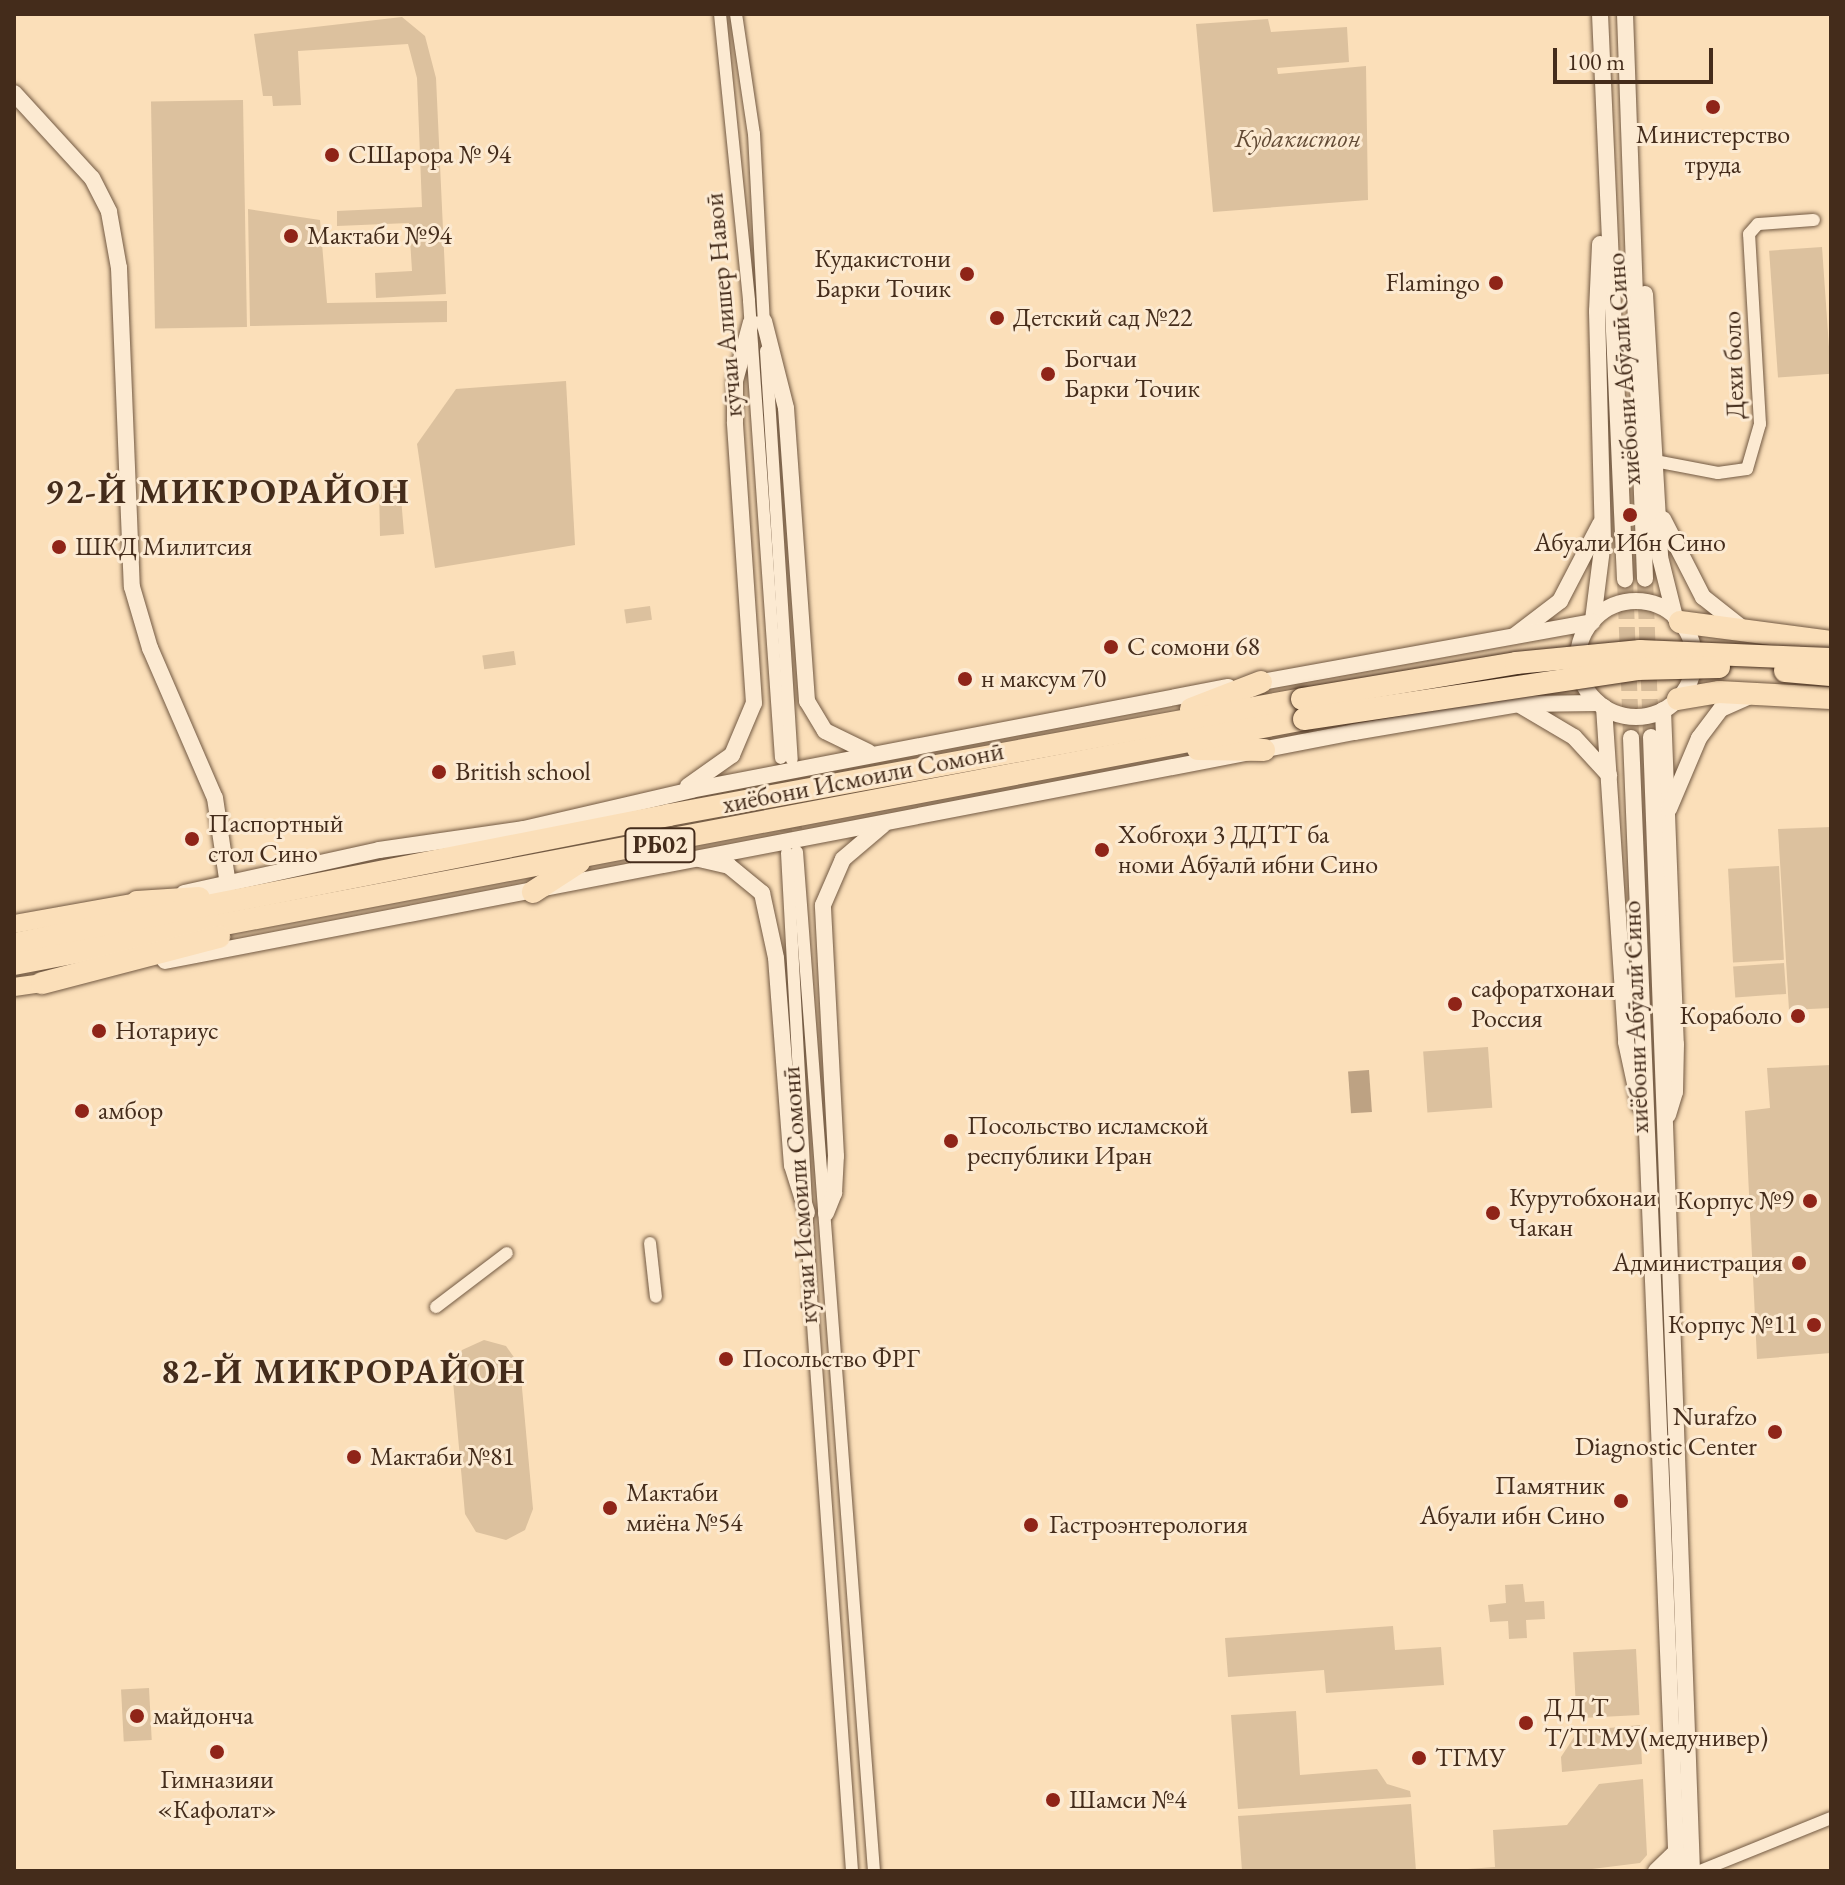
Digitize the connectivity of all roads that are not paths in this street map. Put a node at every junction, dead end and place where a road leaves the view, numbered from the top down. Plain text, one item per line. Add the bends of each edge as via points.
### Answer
1 (720, 14) edge
2 (736, 14) edge
3 (1600, 14) edge
4 (1625, 14) edge
5 (14, 93) edge
6 (755, 145) junction
7 (735, 146) junction
8 (1632, 213) junction
9 (1607, 216) junction
10 (1814, 220) dead end
11 (757, 321) junction
12 (1655, 461) junction
13 (1658, 508) junction
14 (1603, 518) junction
15 (1625, 579) tunnel mouth
16 (1645, 579) tunnel mouth
17 (1678, 619) junction
18 (1592, 621) junction
19 (1753, 634) junction
20 (1510, 639) junction
21 (1831, 642) edge
22 (1831, 659) edge
23 (1831, 675) edge
24 (1261, 682) junction
25 (1756, 694) junction
26 (1831, 698) edge
27 (1519, 704) junction
28 (1670, 704) junction
29 (1601, 705) junction
30 (1303, 709) junction
31 (1140, 729) junction
32 (1651, 737) tunnel mouth
33 (1631, 738) tunnel mouth
34 (1153, 748) junction
35 (1264, 750) junction
36 (874, 754) junction
37 (1609, 775) junction
38 (667, 796) junction
39 (1667, 814) junction
40 (886, 822) junction
41 (524, 829) junction
42 (581, 835) junction
43 (587, 857) junction
44 (694, 858) junction
45 (228, 885) junction
46 (533, 892) junction
47 (137, 902) junction
48 (278, 903) junction
49 (14, 924) edge
50 (14, 944) edge
51 (14, 964) edge
52 (42, 983) junction
53 (14, 987) edge
54 (799, 1066) junction
55 (813, 1066) junction
56 (1646, 1127) junction
57 (1664, 1127) junction
58 (807, 1213) junction
59 (826, 1213) junction
60 (650, 1243) dead end
61 (507, 1253) dead end
62 (656, 1297) dead end
63 (436, 1307) dead end
64 (836, 1394) junction
65 (819, 1395) junction
66 (1831, 1818) edge
67 (1676, 1852) junction
68 (852, 1871) edge
69 (874, 1871) edge
70 (1656, 1871) edge
71 (1677, 1871) edge
72 (1692, 1871) edge
73 (1700, 1871) edge

1 - 7 street, кӯчаи Алишер Навоӣ
2 - 6 street, кӯчаи Алишер Навоӣ
3 - 9 main road, хиёбони Абӯалӣ Сино
4 - 8 main road, хиёбони Абӯалӣ Сино
5 - 45 main road via 92,178 109,212 119,268 132,587 150,648 215,798
6 - 7 street
6 - 11 street, кӯчаи Алишер Навоӣ
7 - 11 street, кӯчаи Алишер Навоӣ
8 - 12 main road, хиёбони Абӯалӣ Сино via 1642,259
8 - 16 main road, хиёбони Абӯалӣ Сино
9 - 14 main road, хиёбони Абӯалӣ Сино via 1600,239 1597,311
9 - 15 main road, хиёбони Абӯалӣ Сино
10 - 12 street, Дехи боло via 1758,224 1749,234 1760,424 1747,469 1718,473
11 - 11 street, кӯчаи Алишер Навоӣ via 782,591 787,758 767,593
11 - 36 main road via 786,408 807,701 825,731
11 - 38 main road via 735,381 754,703 732,755
12 - 13 main road, хиёбони Абӯалӣ Сино
13 - 17 main road, хиёбони Абӯалӣ Сино via 1660,557
13 - 19 main road via 1703,597
14 - 18 main road, хиёбони Абӯалӣ Сино
14 - 20 main road via 1560,601
17 - 18 main road via 1663,608 1633,601
17 - 19 highway
17 - 28 main road via 1689,636 1693,660
18 - 20 main road
18 - 29 main road via 1583,634 1578,664
19 - 21 highway
20 - 24 main road
22 - 30 highway, хиёбони Исмоили Сомонӣ, bridge via 1640,651 1516,663
23 - 30 highway, хиёбони Исмоили Сомонӣ, bridge via 1738,666 1637,669
24 - 31 highway
24 - 36 main road
25 - 26 highway
25 - 28 highway
25 - 39 main road via 1721,709 1706,728
27 - 29 main road
27 - 35 main road
27 - 37 main road via 1574,737
28 - 29 main road via 1633,717
28 - 39 main road
29 - 37 main road
30 - 31 highway, хиёбони Исмоили Сомонӣ / РБ02
30 - 34 highway, хиёбони Исмоили Сомонӣ / РБ02
31 - 42 highway, хиёбони Исмоили Сомонӣ / РБ02
32 - 57 main road, хиёбони Абӯалӣ Сино
33 - 56 main road, хиёбони Абӯалӣ Сино
34 - 35 highway
34 - 43 highway, хиёбони Исмоили Сомонӣ / РБ02
35 - 40 main road
36 - 38 main road
37 - 56 main road via 1626,1042
38 - 41 main road
39 - 57 main road via 1676,1044 1675,1092
40 - 44 main road
40 - 59 main road via 843,859 823,905 836,1156 834,1193
41 - 42 highway
41 - 45 main road via 379,850
42 - 48 highway, хиёбони Исмоили Сомонӣ / РБ02
43 - 46 highway
43 - 48 highway, хиёбони Исмоили Сомонӣ / РБ02
44 - 46 main road
44 - 58 main road via 729,866 762,893 776,958 792,1165
45 - 47 main road
46 - 52 main road
47 - 48 highway
47 - 49 main road
48 - 50 highway, хиёбони Исмоили Сомонӣ / РБ02
48 - 51 highway, хиёбони Исмоили Сомонӣ / РБ02
48 - 52 highway via 196,945
52 - 53 main road
54 - 55 street
54 - 55 street, кӯчаи Исмоили Сомонӣ via 792,852
54 - 58 street, кӯчаи Исмоили Сомонӣ
55 - 59 street, кӯчаи Исмоили Сомонӣ
56 - 67 main road, хиёбони Абӯалӣ Сино
57 - 72 main road, хиёбони Абӯалӣ Сино
58 - 65 street, кӯчаи Исмоили Сомонӣ
59 - 64 street, кӯчаи Исмоили Сомонӣ
60 - 62 street
61 - 63 street
64 - 65 street
64 - 69 street, кӯчаи Исмоили Сомонӣ
65 - 68 street, кӯчаи Исмоили Сомонӣ
66 - 73 street
67 - 70 main road
67 - 71 main road, хиёбони Абӯалӣ Сино

